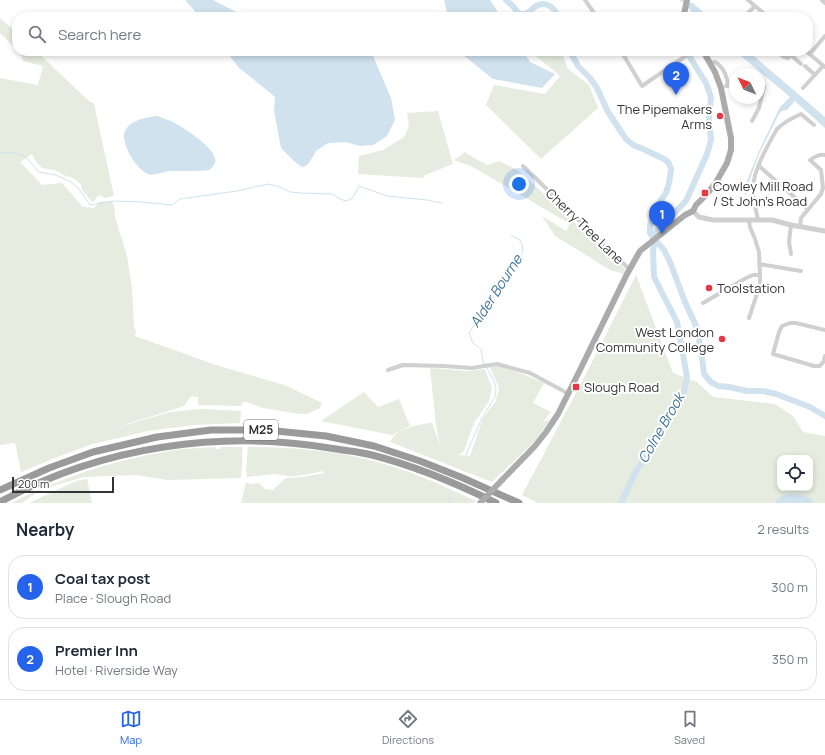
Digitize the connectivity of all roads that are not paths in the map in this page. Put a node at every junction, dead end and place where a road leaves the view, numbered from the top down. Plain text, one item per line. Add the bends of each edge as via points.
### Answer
1 (585, 0) edge
2 (687, 0) edge
3 (748, 0) edge
4 (822, 0) edge
5 (825, 3) edge
6 (755, 6) junction
7 (593, 12) edge
8 (684, 12) edge
9 (749, 12) edge
10 (762, 12) edge
11 (825, 36) edge
12 (820, 42) junction
13 (825, 46) edge
14 (813, 48) edge
15 (624, 56) edge
16 (686, 56) edge
17 (706, 56) edge
18 (792, 56) edge
19 (812, 56) edge
20 (711, 63) junction
21 (824, 66) edge
22 (815, 75) junction
23 (728, 86) joint
24 (721, 88) junction
25 (803, 88) dead end
26 (760, 104) edge
27 (752, 121) dead end
28 (814, 125) dead end
29 (825, 154) edge
30 (523, 166) dead end
31 (759, 166) junction
32 (825, 166) edge
33 (821, 170) junction
34 (823, 195) edge
35 (808, 209) junction
36 (693, 211) junction
37 (758, 220) junction
38 (749, 221) junction
39 (791, 225) junction
40 (800, 226) junction
41 (825, 231) edge
42 (791, 254) dead end
43 (759, 264) junction
44 (629, 269) junction
45 (801, 271) dead end
46 (760, 275) junction
47 (703, 303) dead end
48 (749, 318) dead end
49 (825, 330) edge
50 (825, 356) edge
51 (388, 370) dead end
52 (568, 394) junction
53 (0, 490) edge
54 (0, 502) edge
55 (480, 503) edge
56 (496, 503) edge
57 (519, 503) edge

1 - 7 street
2 - 8 main road
3 - 6 street
4 - 5 street
6 - 9 street
6 - 10 street
11 - 12 street
12 - 13 street
12 - 14 street
15 - 16 street via 642,86
17 - 20 main road
18 - 22 street
19 - 21 street
20 - 23 street via 715,62 724,69
20 - 24 main road
21 - 22 street
22 - 25 street
23 - 24 street
24 - 36 main road via 731,150 722,174
26 - 27 street
28 - 31 street via 801,114 781,125 776,129
29 - 33 street via 810,160
30 - 44 street, Cherry Tree Lane
31 - 35 street
31 - 37 street via 753,187
32 - 33 street
33 - 34 street
34 - 35 street
35 - 40 street via 801,218
36 - 38 street via 700,217 713,220
36 - 44 main road via 640,251
37 - 38 street
37 - 39 street via 772,220
38 - 43 street via 759,252
39 - 40 street
39 - 42 street
40 - 41 street
43 - 45 street
43 - 46 street
44 - 52 main road
46 - 47 street via 746,278
46 - 48 street via 760,284
49 - 50 street via 796,323 782,326 773,354 814,366 820,366
51 - 52 street via 403,365 472,368 497,364 530,373
52 - 55 main road, bridge via 558,414 535,446
53 - 57 highway, M25 via 49,468 94,452 157,437 211,430 266,430 326,436 374,446 420,460
54 - 56 highway, M25 via 51,477 123,454 210,442 263,440 316,445 371,455 454,483

